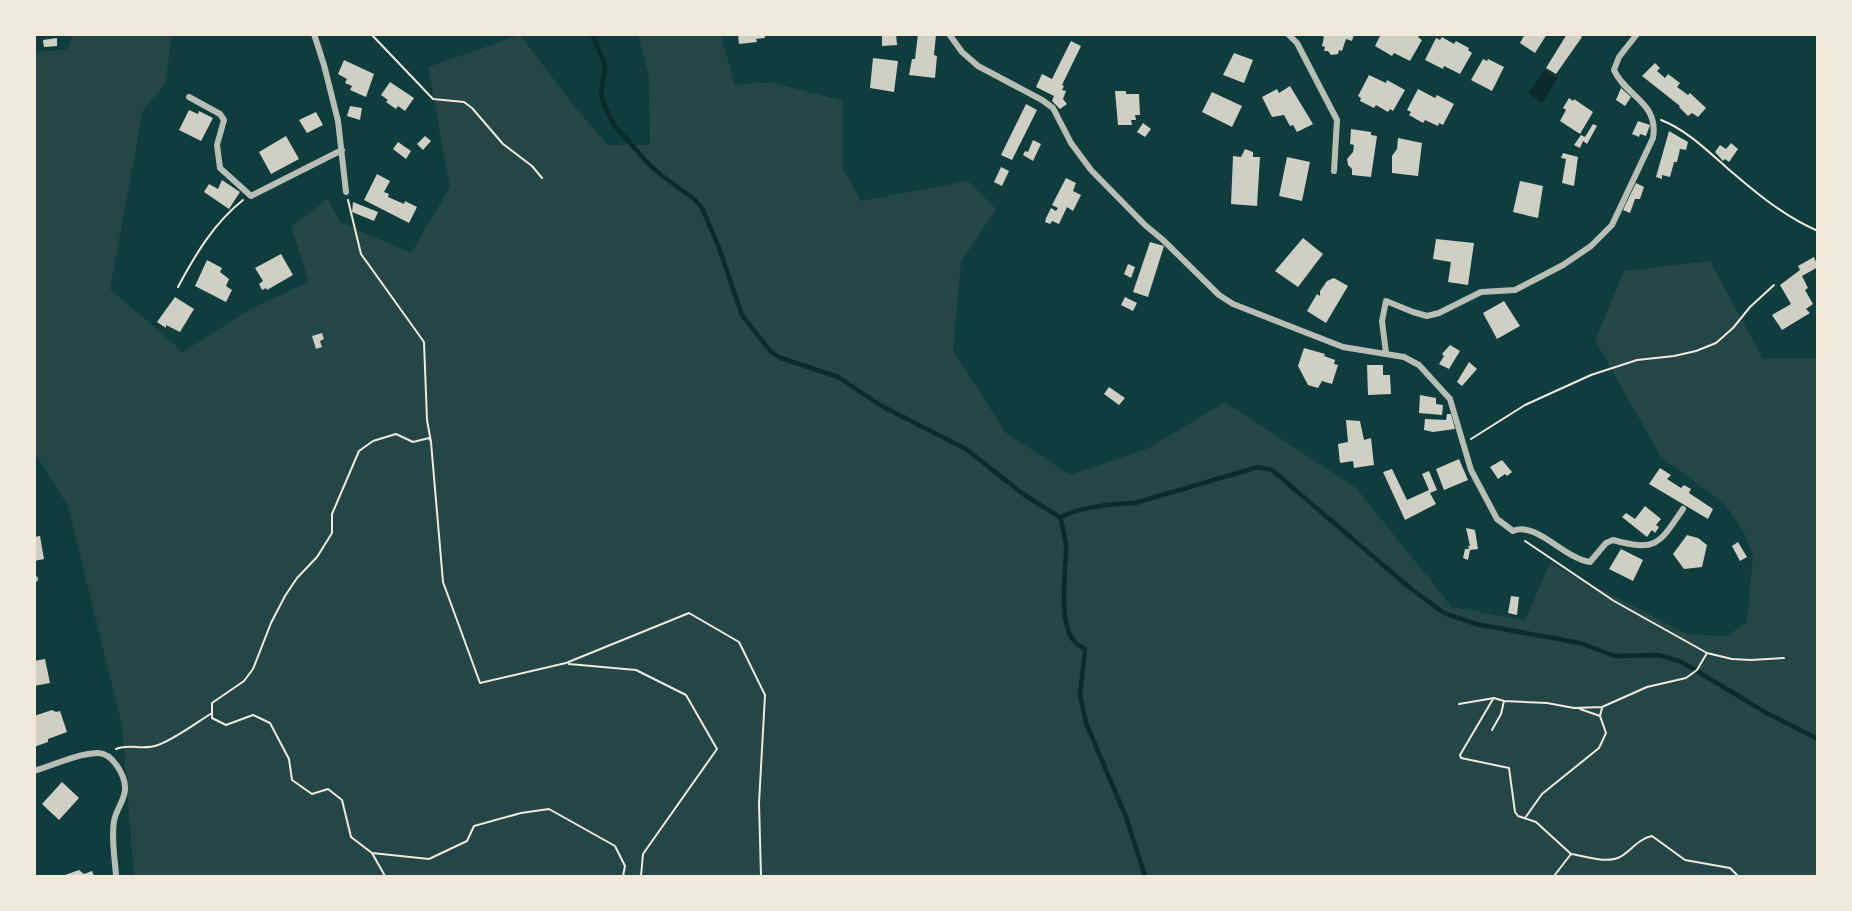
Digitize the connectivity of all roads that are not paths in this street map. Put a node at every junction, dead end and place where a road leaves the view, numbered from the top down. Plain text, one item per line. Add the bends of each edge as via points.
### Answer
1 (314, 34) edge
2 (949, 34) edge
3 (1288, 34) edge
4 (1637, 34) edge
5 (189, 97) dead end
6 (342, 150) junction
7 (1334, 171) dead end
8 (346, 192) road end
9 (1386, 353) junction
10 (1683, 509) dead end
11 (34, 771) edge
12 (116, 876) edge

1 - 6 street
2 - 9 street via 978,66 1053,108 1091,170 1219,295 1343,347
3 - 7 street via 1337,120
4 - 9 street via 1614,70 1653,117 1653,138 1612,225 1601,238 1563,265 1515,290 1481,292 1427,316 1386,301 1382,321
5 - 6 street via 224,120 218,145 220,168 251,196
6 - 8 street
9 - 10 street via 1419,364 1450,399 1471,470 1497,519 1513,531 1531,530 1566,554 1590,562 1613,540 1642,546 1657,543
11 - 12 street via 99,752 118,768 125,791 114,820

